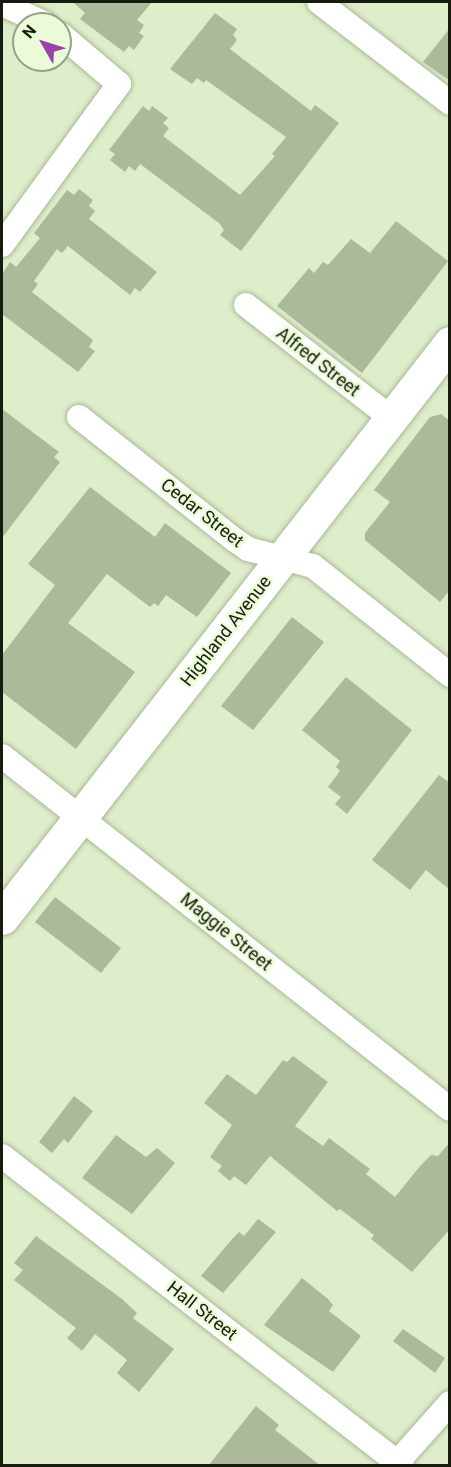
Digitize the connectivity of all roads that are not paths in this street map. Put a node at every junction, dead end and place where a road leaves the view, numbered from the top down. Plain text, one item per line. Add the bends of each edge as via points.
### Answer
1 (319, 2) edge
2 (2, 4) edge
3 (20, 12) edge
4 (72, 44) edge
5 (450, 103) edge
6 (2, 245) edge
7 (246, 305) dead end
8 (450, 344) edge
9 (79, 417) dead end
10 (391, 418) junction
11 (282, 558) junction
12 (450, 675) edge
13 (2, 756) edge
14 (80, 818) junction
15 (2, 918) edge
16 (450, 1109) edge
17 (2, 1156) edge
18 (450, 1403) edge
19 (398, 1464) edge

1 - 5 street
2 - 3 street
4 - 6 street via 119,84
7 - 10 street, Alfred Street
8 - 10 main road, Highland Avenue
9 - 11 street, Cedar Street via 235,540 248,549
10 - 11 main road, Highland Avenue
11 - 12 street, Cedar Street via 313,566
11 - 14 main road, Highland Avenue
13 - 14 street, Maggie Street
14 - 15 main road, Highland Avenue
14 - 16 street, Maggie Street
17 - 19 street, Hall Street
18 - 19 street

